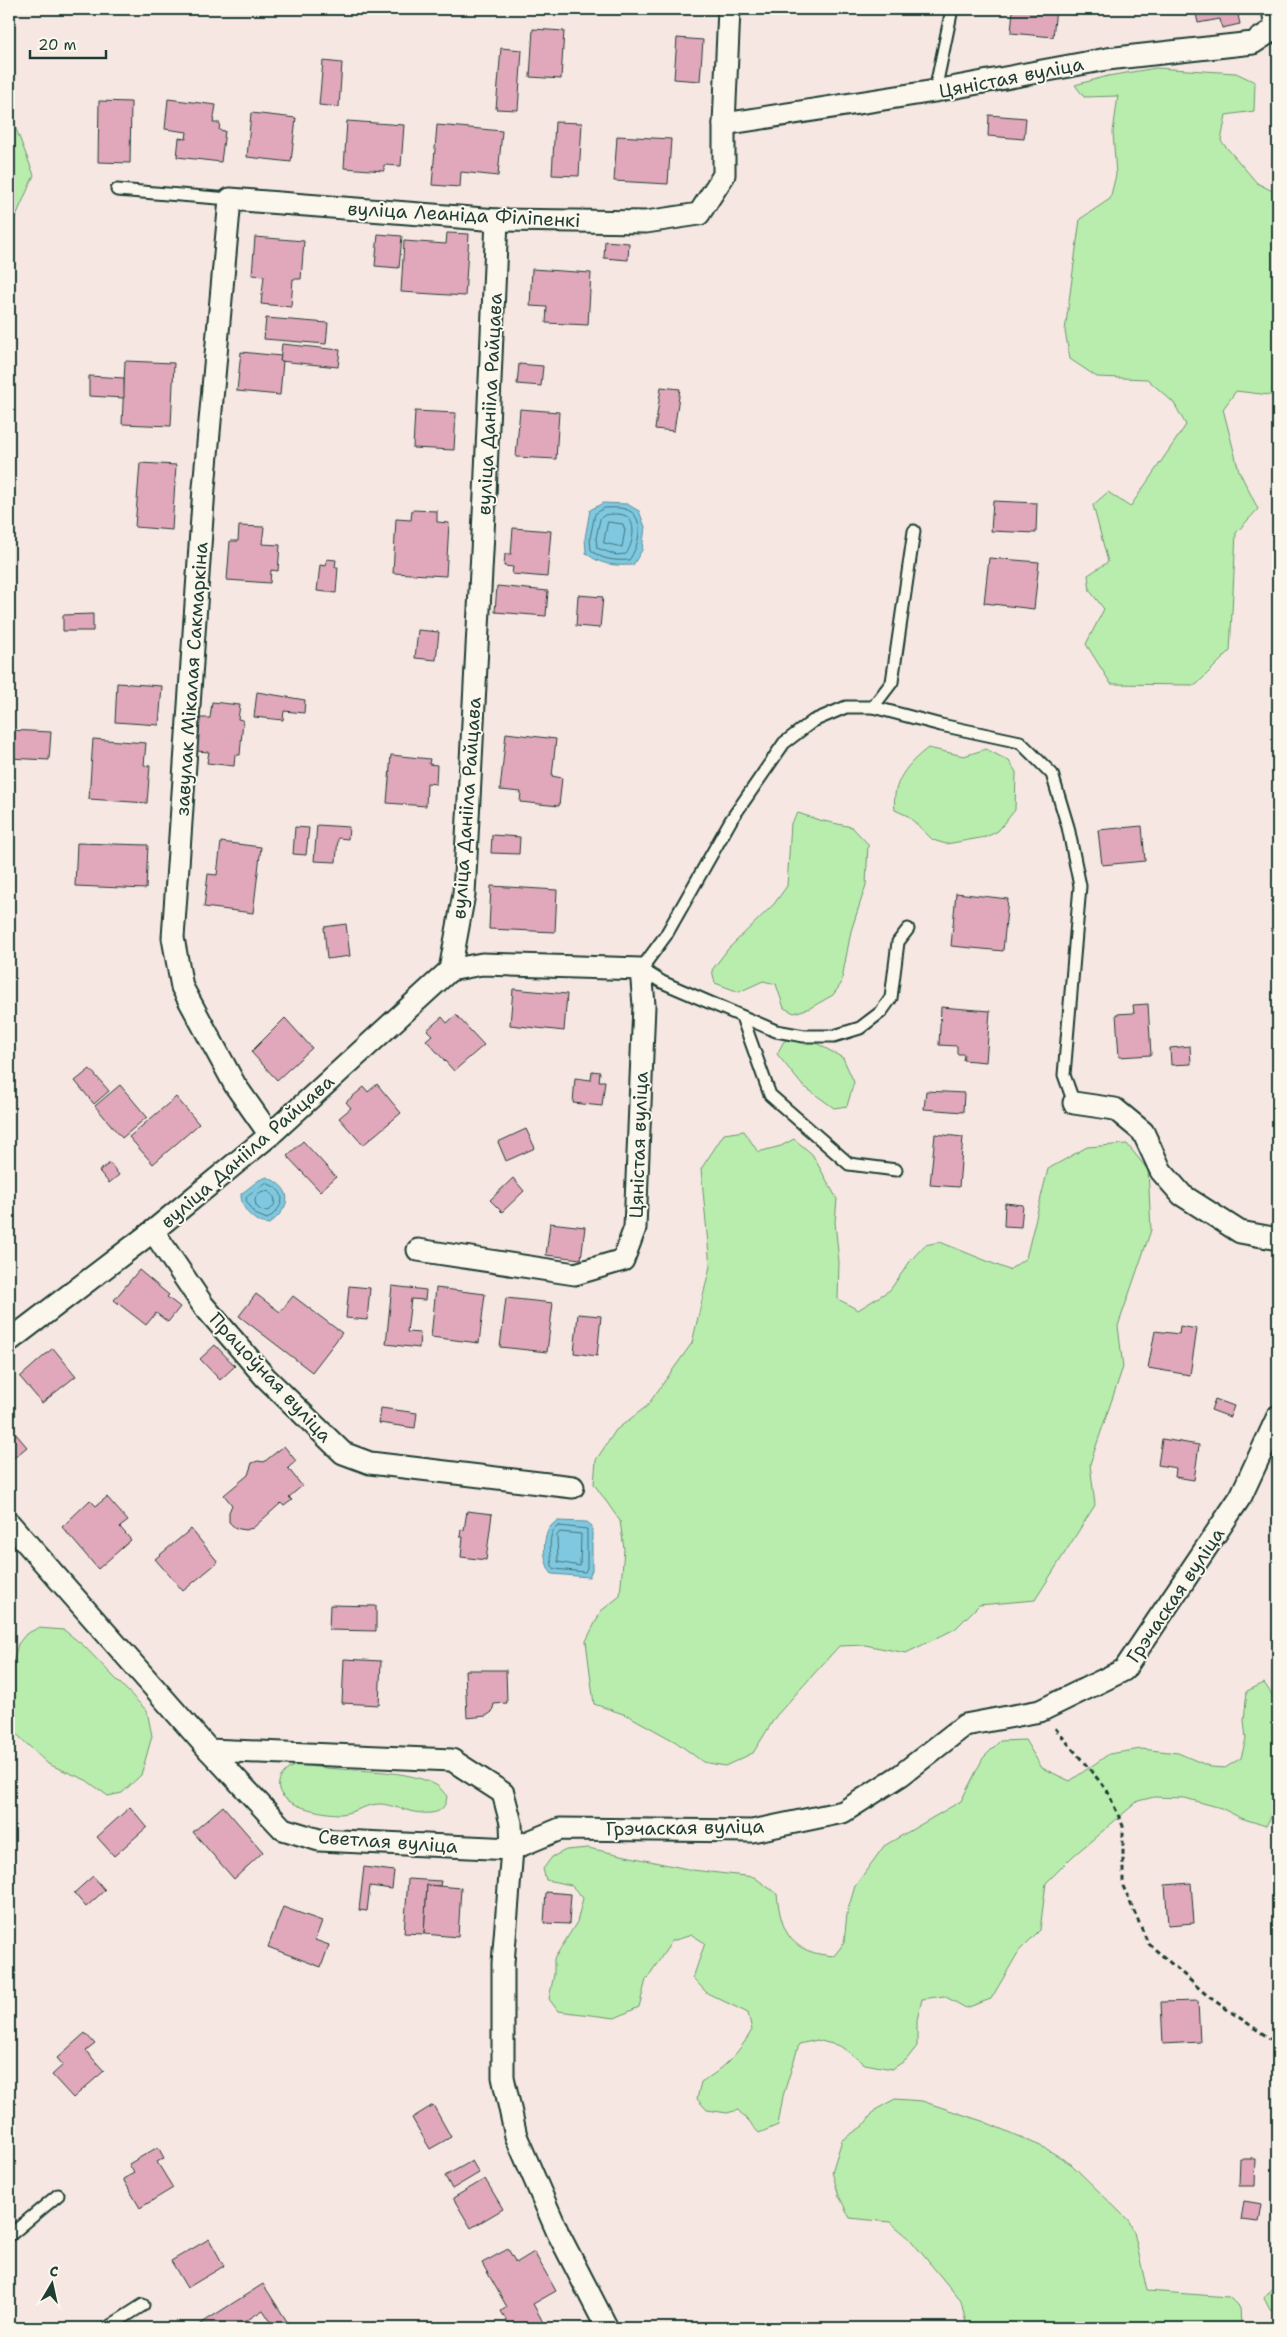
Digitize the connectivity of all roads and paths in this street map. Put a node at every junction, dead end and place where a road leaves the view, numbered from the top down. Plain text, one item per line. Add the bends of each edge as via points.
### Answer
1 (729, 9) edge
2 (952, 9) edge
3 (1273, 9) edge
4 (935, 91) junction
5 (724, 124) junction
6 (116, 190) dead end
7 (230, 199) junction
8 (497, 220) junction
9 (914, 531) dead end
10 (873, 707) junction
11 (908, 929) dead end
12 (641, 969) junction
13 (450, 970) junction
14 (742, 1017) junction
15 (1074, 1103) joint
16 (270, 1136) junction
17 (896, 1170) dead end
18 (153, 1231) junction
19 (1278, 1239) edge
20 (418, 1250) dead end
21 (9, 1341) edge
22 (1278, 1416) edge
23 (573, 1487) dead end
24 (9, 1523) edge
25 (1040, 1711) junction
26 (208, 1750) junction
27 (512, 1848) junction
28 (1278, 2044) edge
29 (58, 2195) dead end
30 (9, 2236) edge
31 (143, 2305) dead end
32 (107, 2328) edge
33 (607, 2328) edge

1 - 5 street
2 - 4 lane
3 - 4 street, Цяністая вуліца via 1276,28 1253,43 1107,58
4 - 5 street, Цяністая вуліца
5 - 8 street, вуліца Леаніда Філіпенкі via 724,175 699,214 646,222
6 - 7 lane
7 - 8 street, вуліца Леаніда Філіпенкі
7 - 16 street, завулак Мікалая Сакмаркіна via 204,488 173,938 182,987 235,1085
8 - 13 street, вуліца Данііла Райцава via 464,894
9 - 10 lane via 892,682
10 - 12 lane via 846,707 813,721 784,743 731,820 666,935
10 - 15 lane via 1020,742 1052,774 1068,826 1080,886 1064,1075
11 - 14 lane via 898,942 890,998 881,1012 860,1028 834,1036 804,1036 776,1031
12 - 13 street via 482,964
12 - 14 lane via 662,982
12 - 20 street, Цяністая вуліца via 644,1006 635,1228 623,1260 576,1274
13 - 16 street, вуліца Данііла Райцава
14 - 17 lane via 770,1095 849,1164
15 - 19 street via 1115,1109 1143,1132 1161,1171 1182,1195 1240,1232
16 - 18 street, вуліца Данііла Райцава
18 - 21 street, вуліца Данііла Райцава
18 - 23 street, Працоўная вуліца via 203,1305 265,1377 343,1453 370,1463
22 - 25 street, Грэчаская вуліца via 1241,1496 1124,1670
24 - 26 street, Светлая вуліца
25 - 27 street, Грэчаская вуліца via 965,1725 901,1775 843,1812 752,1831 560,1829
25 - 28 path via 1107,1790 1123,1826 1123,1886 1148,1943 1208,1997
26 - 27 street, Светлая вуліца via 283,1830 319,1840
26 - 27 street via 452,1760 503,1794 511,1823
27 - 33 street via 503,1963 503,2077 516,2136 558,2233
29 - 30 lane
31 - 32 lane

